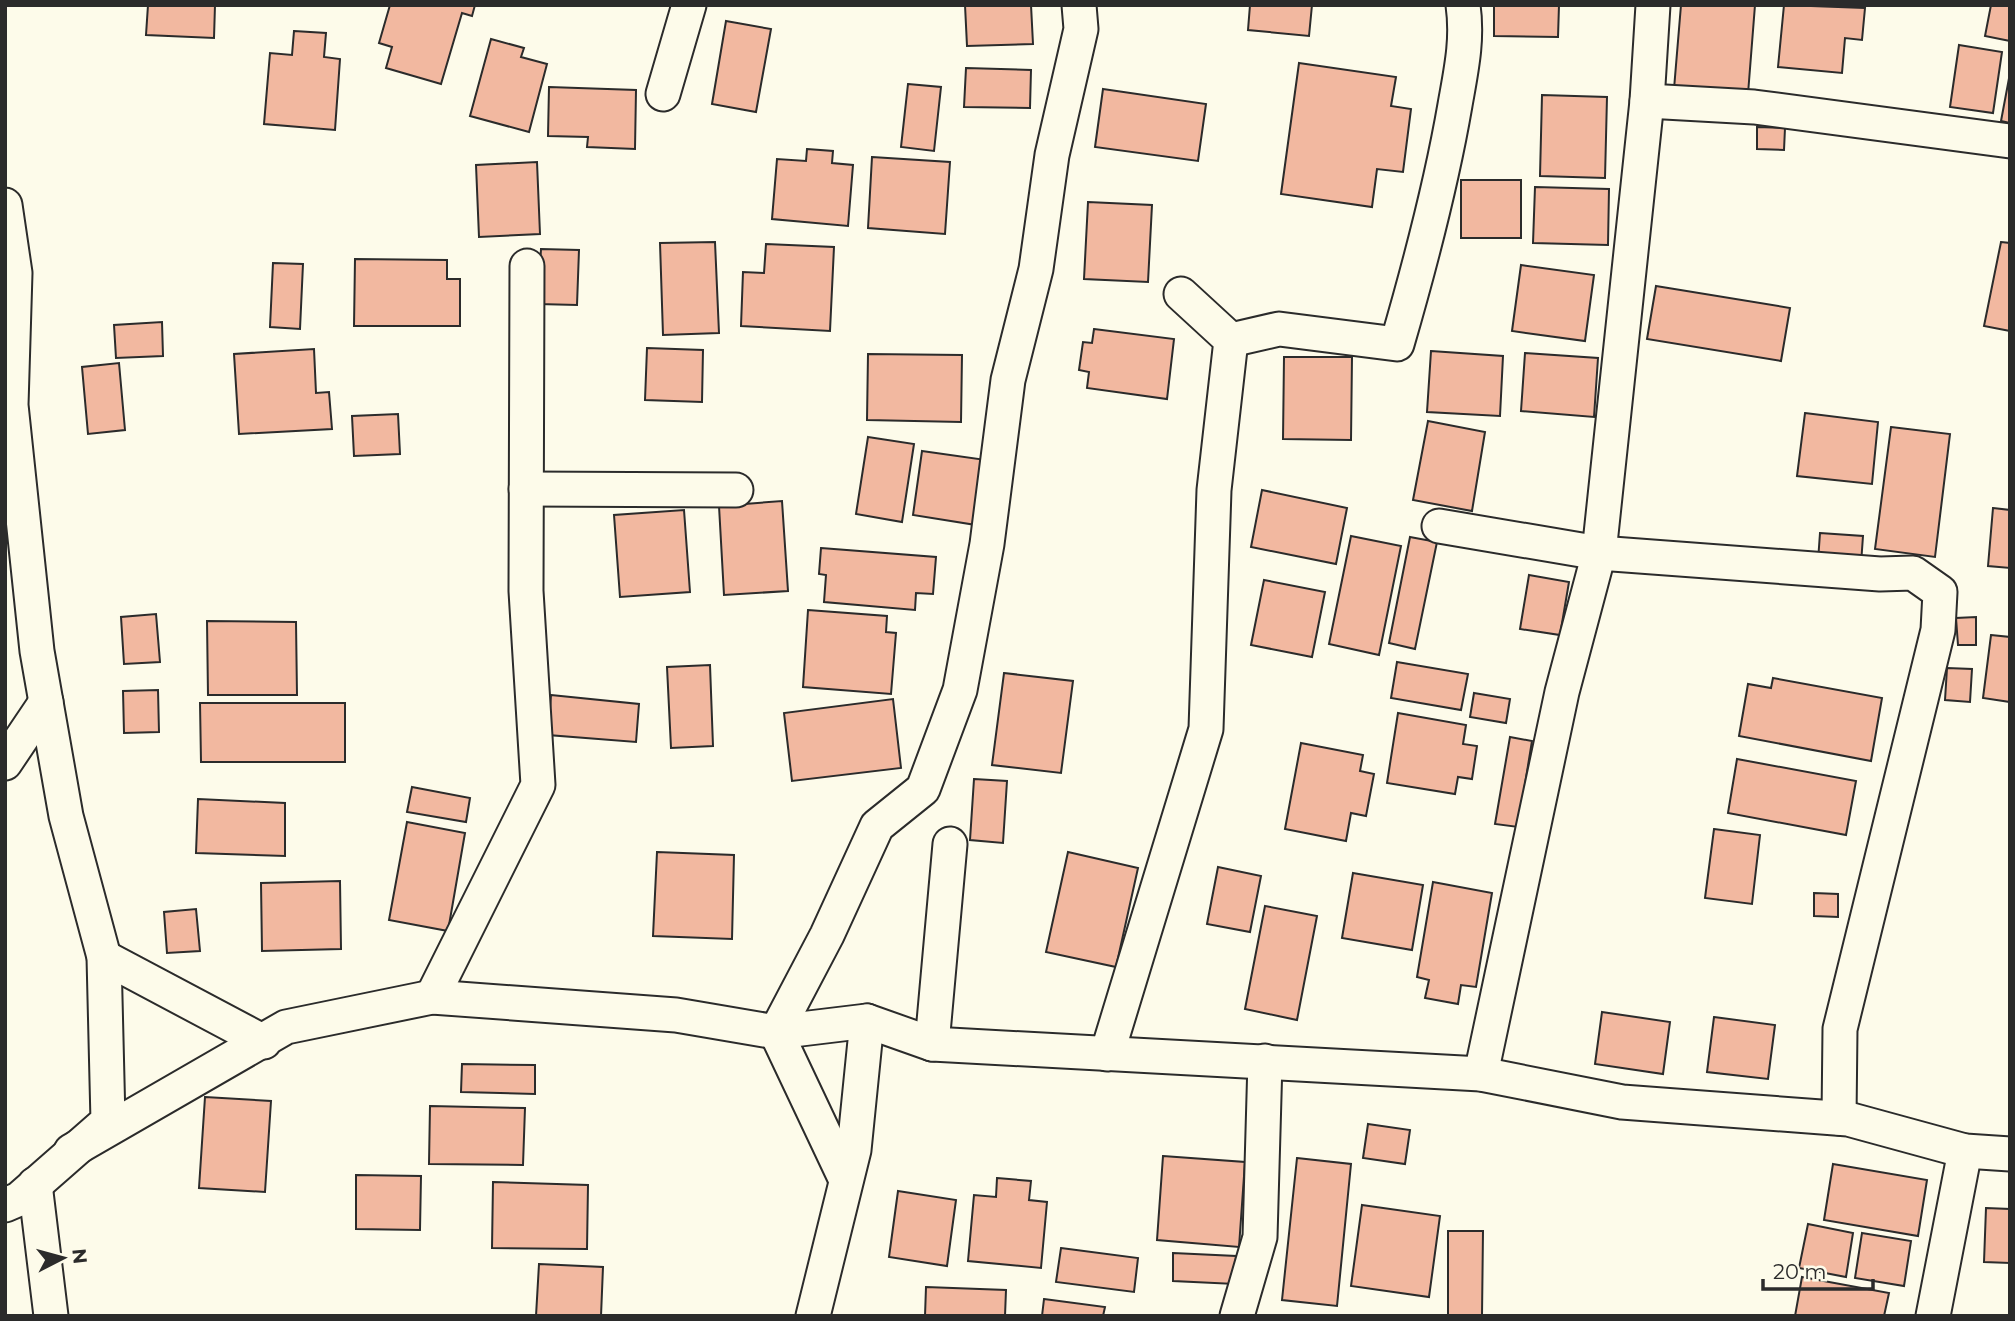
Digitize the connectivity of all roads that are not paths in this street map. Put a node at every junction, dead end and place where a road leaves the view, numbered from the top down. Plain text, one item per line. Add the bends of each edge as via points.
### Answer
1 (689, 5) edge
2 (1079, 5) edge
3 (1463, 5) edge
4 (1653, 5) edge
5 (663, 94) dead end
6 (1647, 101) junction
7 (2010, 141) edge
8 (5, 205) edge
9 (527, 266) dead end
10 (1181, 294) dead end
11 (1231, 340) junction
12 (8, 405) edge
13 (526, 489) junction
14 (736, 490) dead end
15 (1439, 527) dead end
16 (1599, 553) junction
17 (46, 702) junction
18 (5, 762) edge
19 (950, 844) dead end
20 (104, 957) junction
21 (432, 997) junction
22 (867, 1021) junction
23 (776, 1032) junction
24 (264, 1042) junction
25 (932, 1044) junction
26 (1107, 1054) junction
27 (1265, 1061) junction
28 (1481, 1074) junction
29 (1839, 1118) junction
30 (1965, 1151) junction
31 (71, 1152) junction
32 (2010, 1154) edge
33 (846, 1180) junction
34 (35, 1184) junction
35 (5, 1205) edge
36 (51, 1316) edge
37 (813, 1316) edge
38 (1237, 1316) edge
39 (1933, 1316) edge

1 - 5 street
2 - 23 street via 1082,29 1052,155 1036,269 1008,380 987,544 960,690 923,789 877,826
3 - 11 street via 1467,33 1448,144 1397,344 1279,329
4 - 6 street
6 - 7 street via 1754,107
6 - 16 street
8 - 12 street via 15,273
9 - 13 street
10 - 11 street
11 - 26 street via 1214,490 1206,729
12 - 17 street
13 - 14 street
13 - 21 street via 538,785
15 - 16 street
16 - 28 street via 1562,692
16 - 29 street via 1913,573 1940,592 1938,630 1840,1029
17 - 18 street
17 - 20 street via 66,816
19 - 25 street
20 - 24 street
20 - 31 street via 108,1121
21 - 23 street via 676,1015
21 - 24 street via 286,1027
22 - 23 street
22 - 25 street
22 - 33 street via 854,1150
23 - 33 street
24 - 31 street
25 - 26 street
26 - 27 street
27 - 28 street
27 - 38 street via 1260,1237
28 - 29 street via 1622,1102
29 - 30 street
30 - 32 street
30 - 39 street
31 - 34 street
33 - 37 street
34 - 35 street
34 - 36 street

